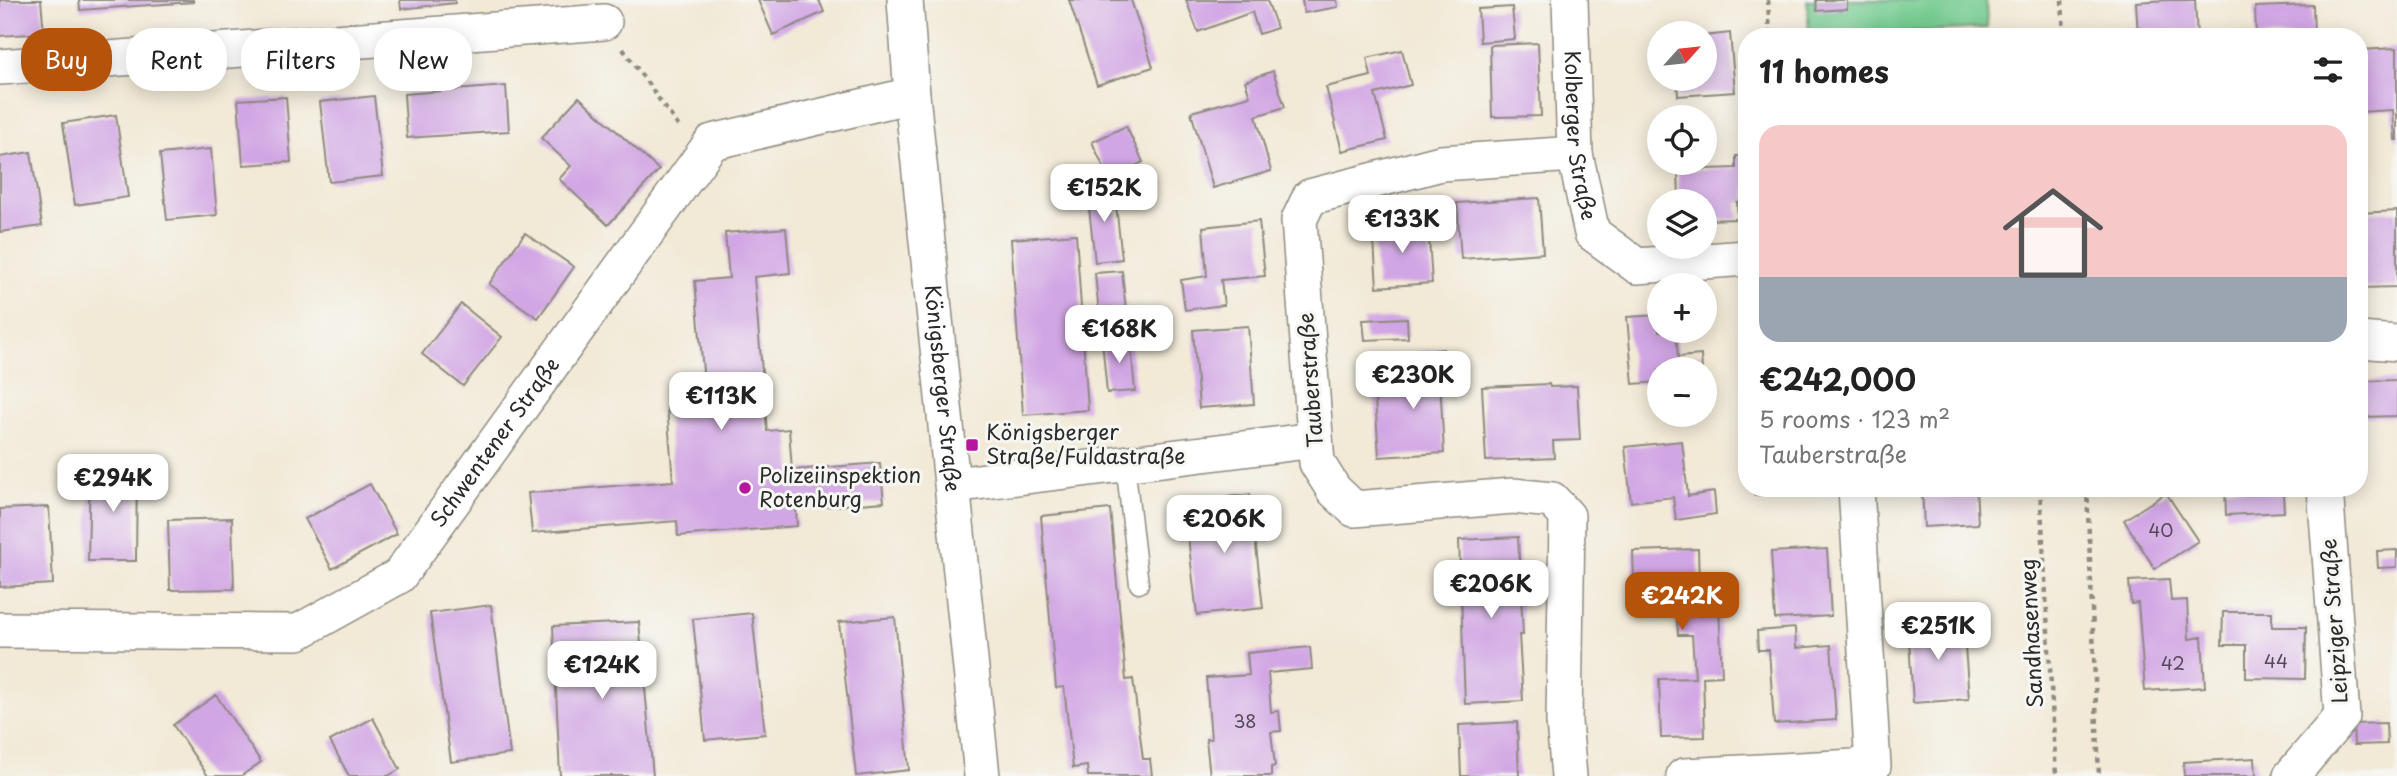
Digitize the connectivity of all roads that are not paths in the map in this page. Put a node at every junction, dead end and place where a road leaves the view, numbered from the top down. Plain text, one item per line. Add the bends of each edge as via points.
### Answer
1 (905, 0) edge
2 (1570, 0) edge
3 (604, 22) road end
4 (0, 67) edge
5 (912, 95) junction
6 (1575, 154) junction
7 (1738, 259) edge
8 (2368, 341) edge
9 (2397, 343) edge
10 (1315, 440) junction
11 (1125, 463) junction
12 (953, 485) junction
13 (1857, 497) edge
14 (2326, 497) edge
15 (1139, 584) dead end
16 (0, 630) edge
17 (1877, 771) edge
18 (982, 776) edge
19 (1569, 776) edge
20 (1684, 776) edge
21 (2291, 776) edge

1 - 5 street, Königsberger Straße
2 - 6 street, Kolberger Straße
3 - 4 street
5 - 12 street, Königsberger Straße
5 - 16 street, Schwentener Straße via 712,142 399,576 298,632
6 - 7 street, Kolberger Straße via 1592,233 1637,266
6 - 10 street, Tauberstraße via 1441,163 1310,197 1299,220
8 - 9 street
10 - 11 street
10 - 19 street, Tauberstraße via 1317,463 1353,509 1513,496 1552,500 1567,516 1564,722
11 - 12 street
11 - 15 lane
12 - 18 street, Königsberger Straße
13 - 17 street
14 - 21 street, Leipziger Straße via 2342,716
17 - 20 street

